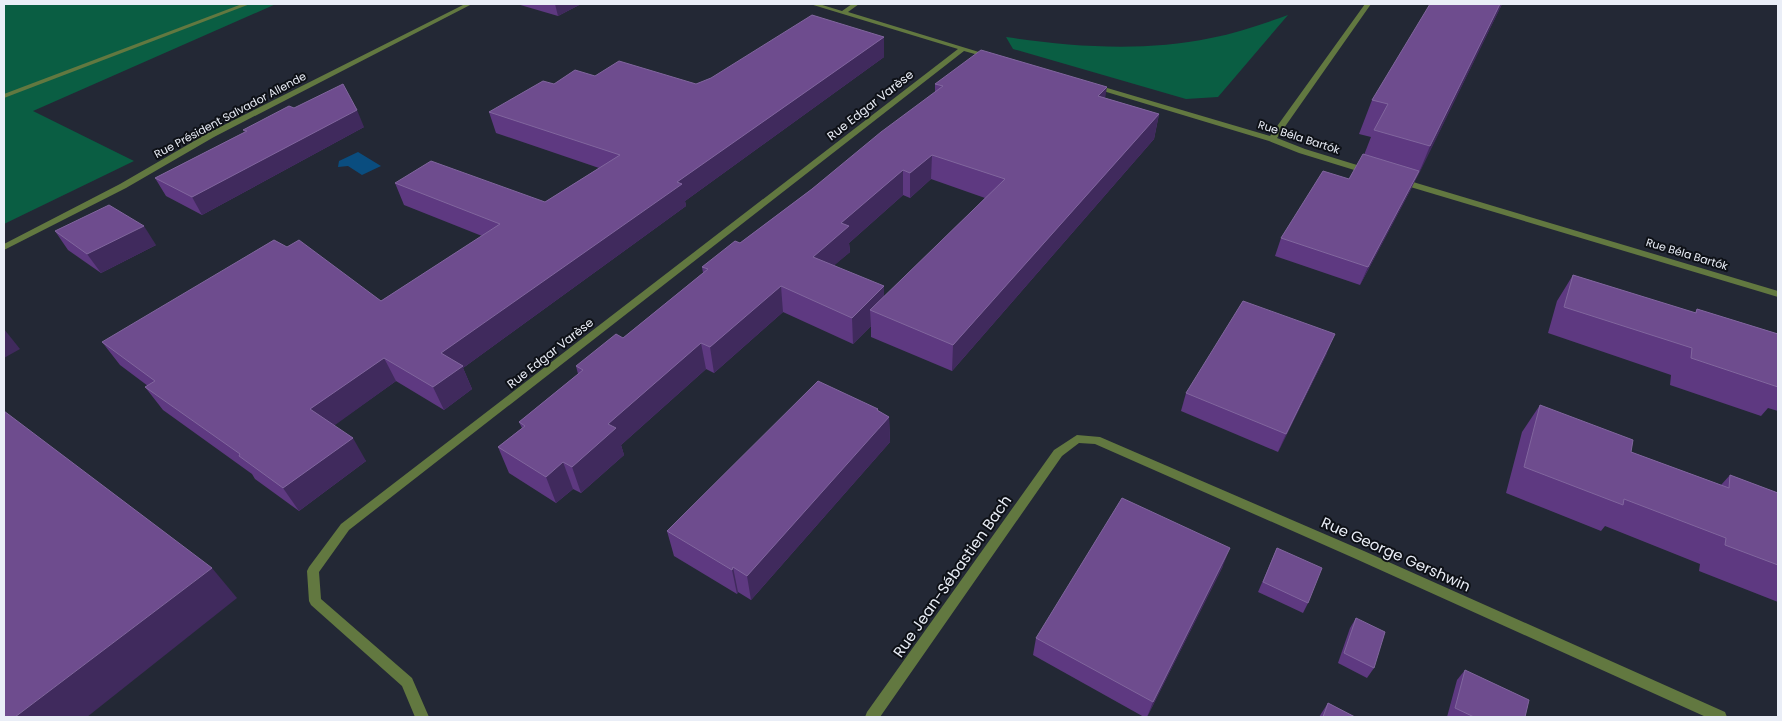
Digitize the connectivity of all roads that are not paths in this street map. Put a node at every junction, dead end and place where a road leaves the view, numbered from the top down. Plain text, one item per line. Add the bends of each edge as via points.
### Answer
1 (247, 4) edge
2 (468, 4) edge
3 (813, 4) edge
4 (856, 4) edge
5 (1368, 4) edge
6 (843, 12) junction
7 (963, 48) junction
8 (998, 59) edge
9 (1090, 86) edge
10 (4, 96) edge
11 (1272, 139) junction
12 (1378, 174) edge
13 (1388, 177) edge
14 (4, 247) edge
15 (1778, 294) edge
16 (1058, 453) joint
17 (422, 717) edge
18 (872, 717) edge
19 (1720, 717) edge

1 - 10 street
2 - 14 street, Rue Président Salvador Allende via 211,135 123,186
3 - 6 street
4 - 6 street
5 - 11 street
6 - 7 street
7 - 8 street
7 - 17 street, Rue Edgar Varèse via 345,528 313,571 315,601 407,682
9 - 11 street, Rue Béla Bartók
11 - 12 street, Rue Béla Bartók
13 - 15 street, Rue Béla Bartók
16 - 18 street, Rue Jean-Sébastien Bach
16 - 19 street, Rue George Gershwin via 1077,439 1096,440

